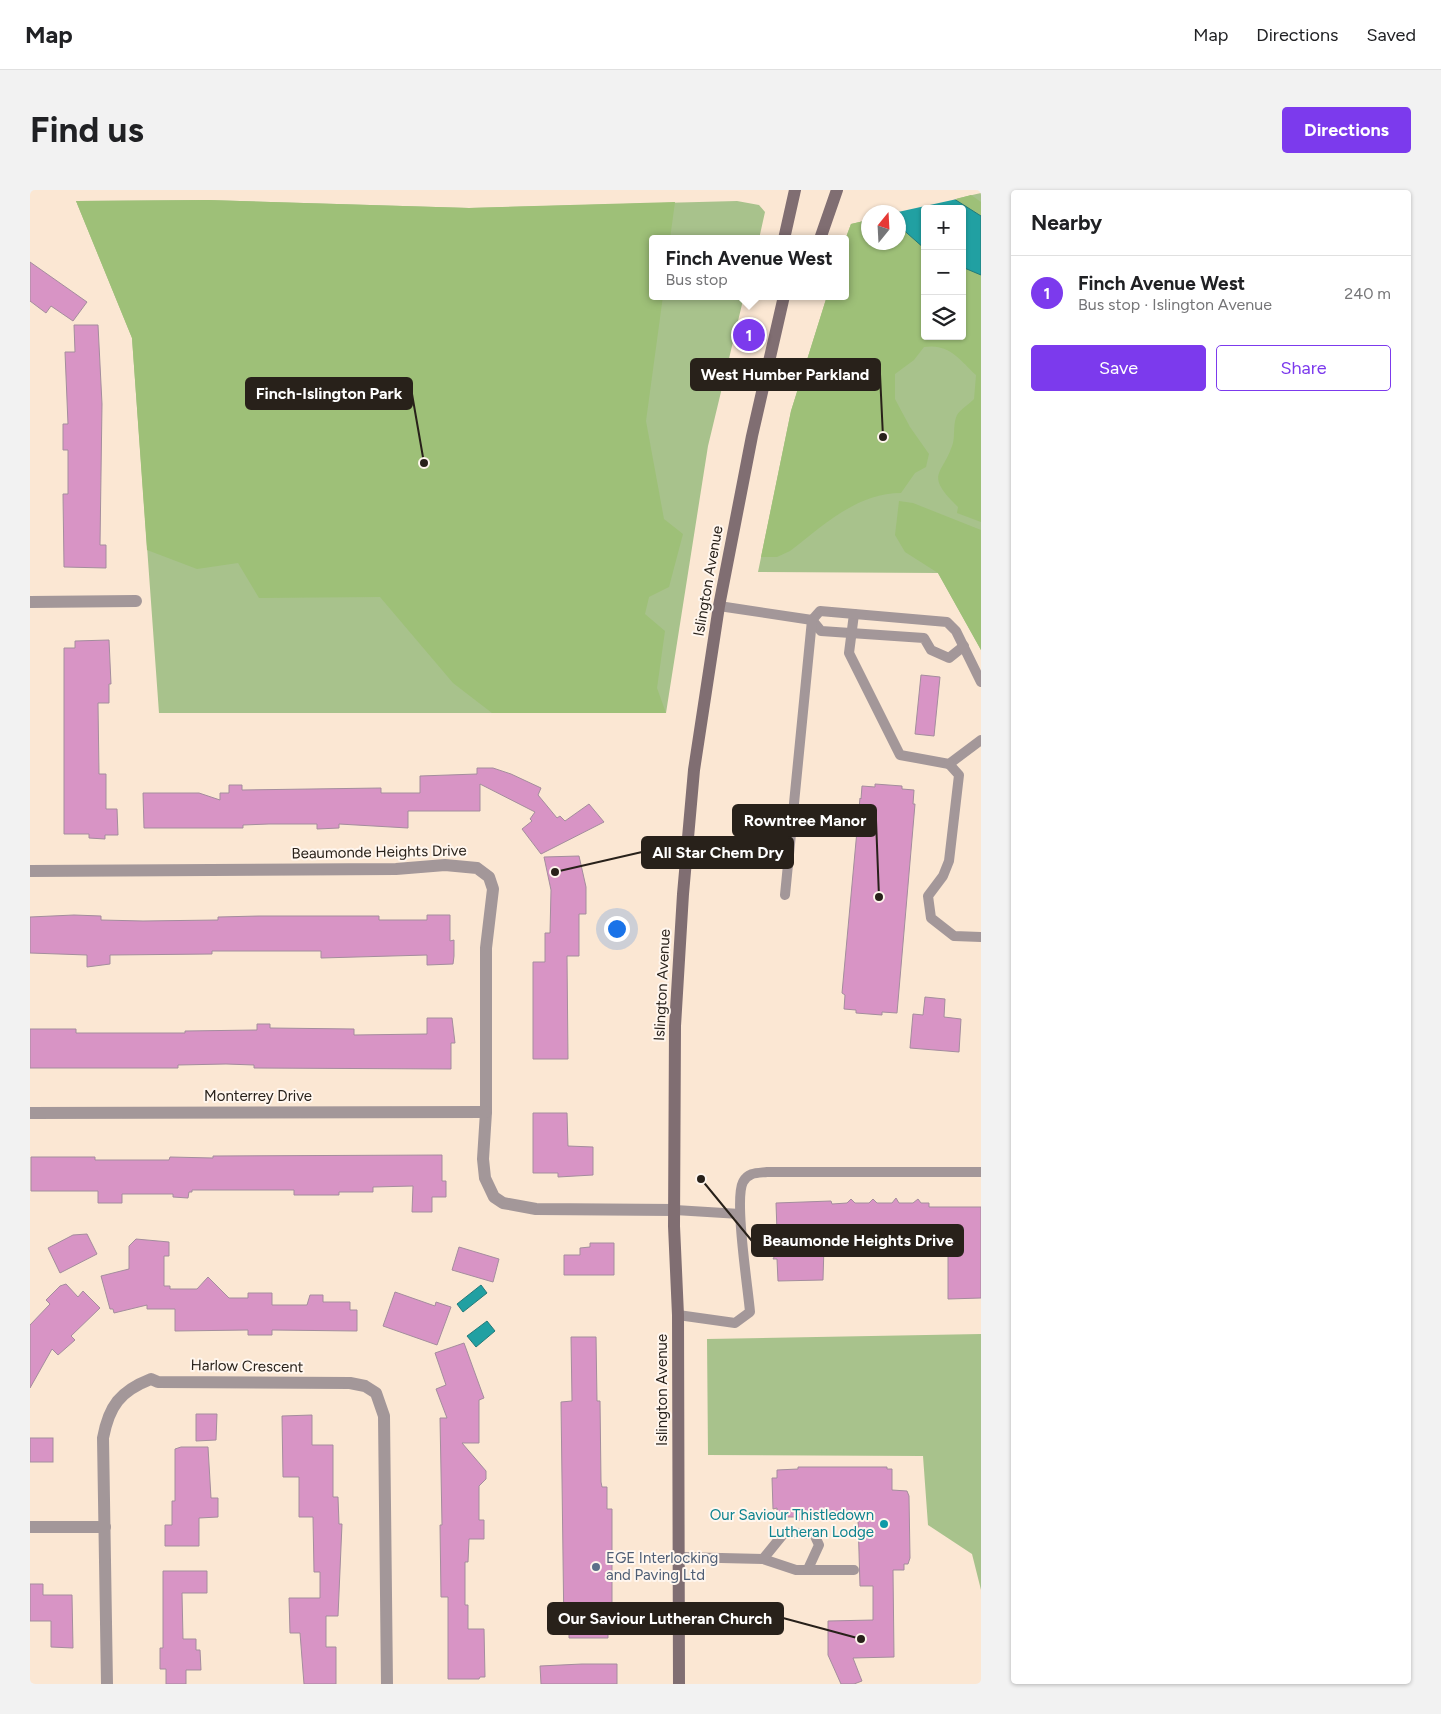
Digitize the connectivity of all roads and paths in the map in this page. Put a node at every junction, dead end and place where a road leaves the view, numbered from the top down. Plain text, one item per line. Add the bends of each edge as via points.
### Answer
1 (795, 190) edge
2 (837, 190) edge
3 (784, 235) edge
4 (821, 235) edge
5 (783, 300) edge
6 (136, 601) dead end
7 (30, 602) edge
8 (719, 606) junction
9 (854, 614) junction
10 (812, 620) junction
11 (852, 632) junction
12 (964, 646) junction
13 (981, 682) edge
14 (981, 740) edge
15 (949, 764) junction
16 (30, 871) edge
17 (785, 895) dead end
18 (981, 937) edge
19 (486, 1112) junction
20 (30, 1113) edge
21 (981, 1172) edge
22 (675, 1210) junction
23 (740, 1214) junction
24 (678, 1315) junction
25 (30, 1527) edge
26 (105, 1527) junction
27 (679, 1557) junction
28 (763, 1559) junction
29 (808, 1569) junction
30 (854, 1570) dead end
31 (107, 1684) edge
32 (387, 1684) edge
33 (679, 1684) edge

1 - 3 main road
2 - 4 main road
5 - 8 main road, Islington Avenue via 748,454
6 - 7 street
8 - 10 lane
8 - 22 main road, Islington Avenue via 694,770 683,894 675,1026
9 - 10 lane via 820,611
9 - 11 lane
9 - 12 lane via 947,622
10 - 11 lane via 821,631
10 - 17 lane
11 - 12 lane via 924,638 931,650 949,658
11 - 15 lane via 850,653 900,755
12 - 13 lane
14 - 15 lane
15 - 18 lane via 959,775 949,861 943,876 928,896 931,918 954,936
16 - 19 street, Beaumonde Heights Drive via 396,869 445,865 476,868 489,877 493,889 486,948
19 - 20 street, Monterrey Drive
19 - 22 street, Beaumonde Heights Drive via 485,1178 494,1197 503,1203 536,1209
21 - 23 lane via 750,1174 743,1182
22 - 23 lane
22 - 24 main road, Islington Avenue
23 - 24 lane via 750,1312 735,1324
24 - 27 main road, Islington Avenue
25 - 26 street
26 - 31 street, Harlow Crescent
26 - 32 street, Harlow Crescent via 103,1438 106,1422 116,1402 132,1386 151,1379 158,1382 365,1386 376,1393 384,1416
27 - 28 lane
27 - 33 main road, Islington Avenue
28 - 29 lane via 796,1570
28 - 29 lane via 784,1532 814,1534 819,1545
29 - 30 lane

